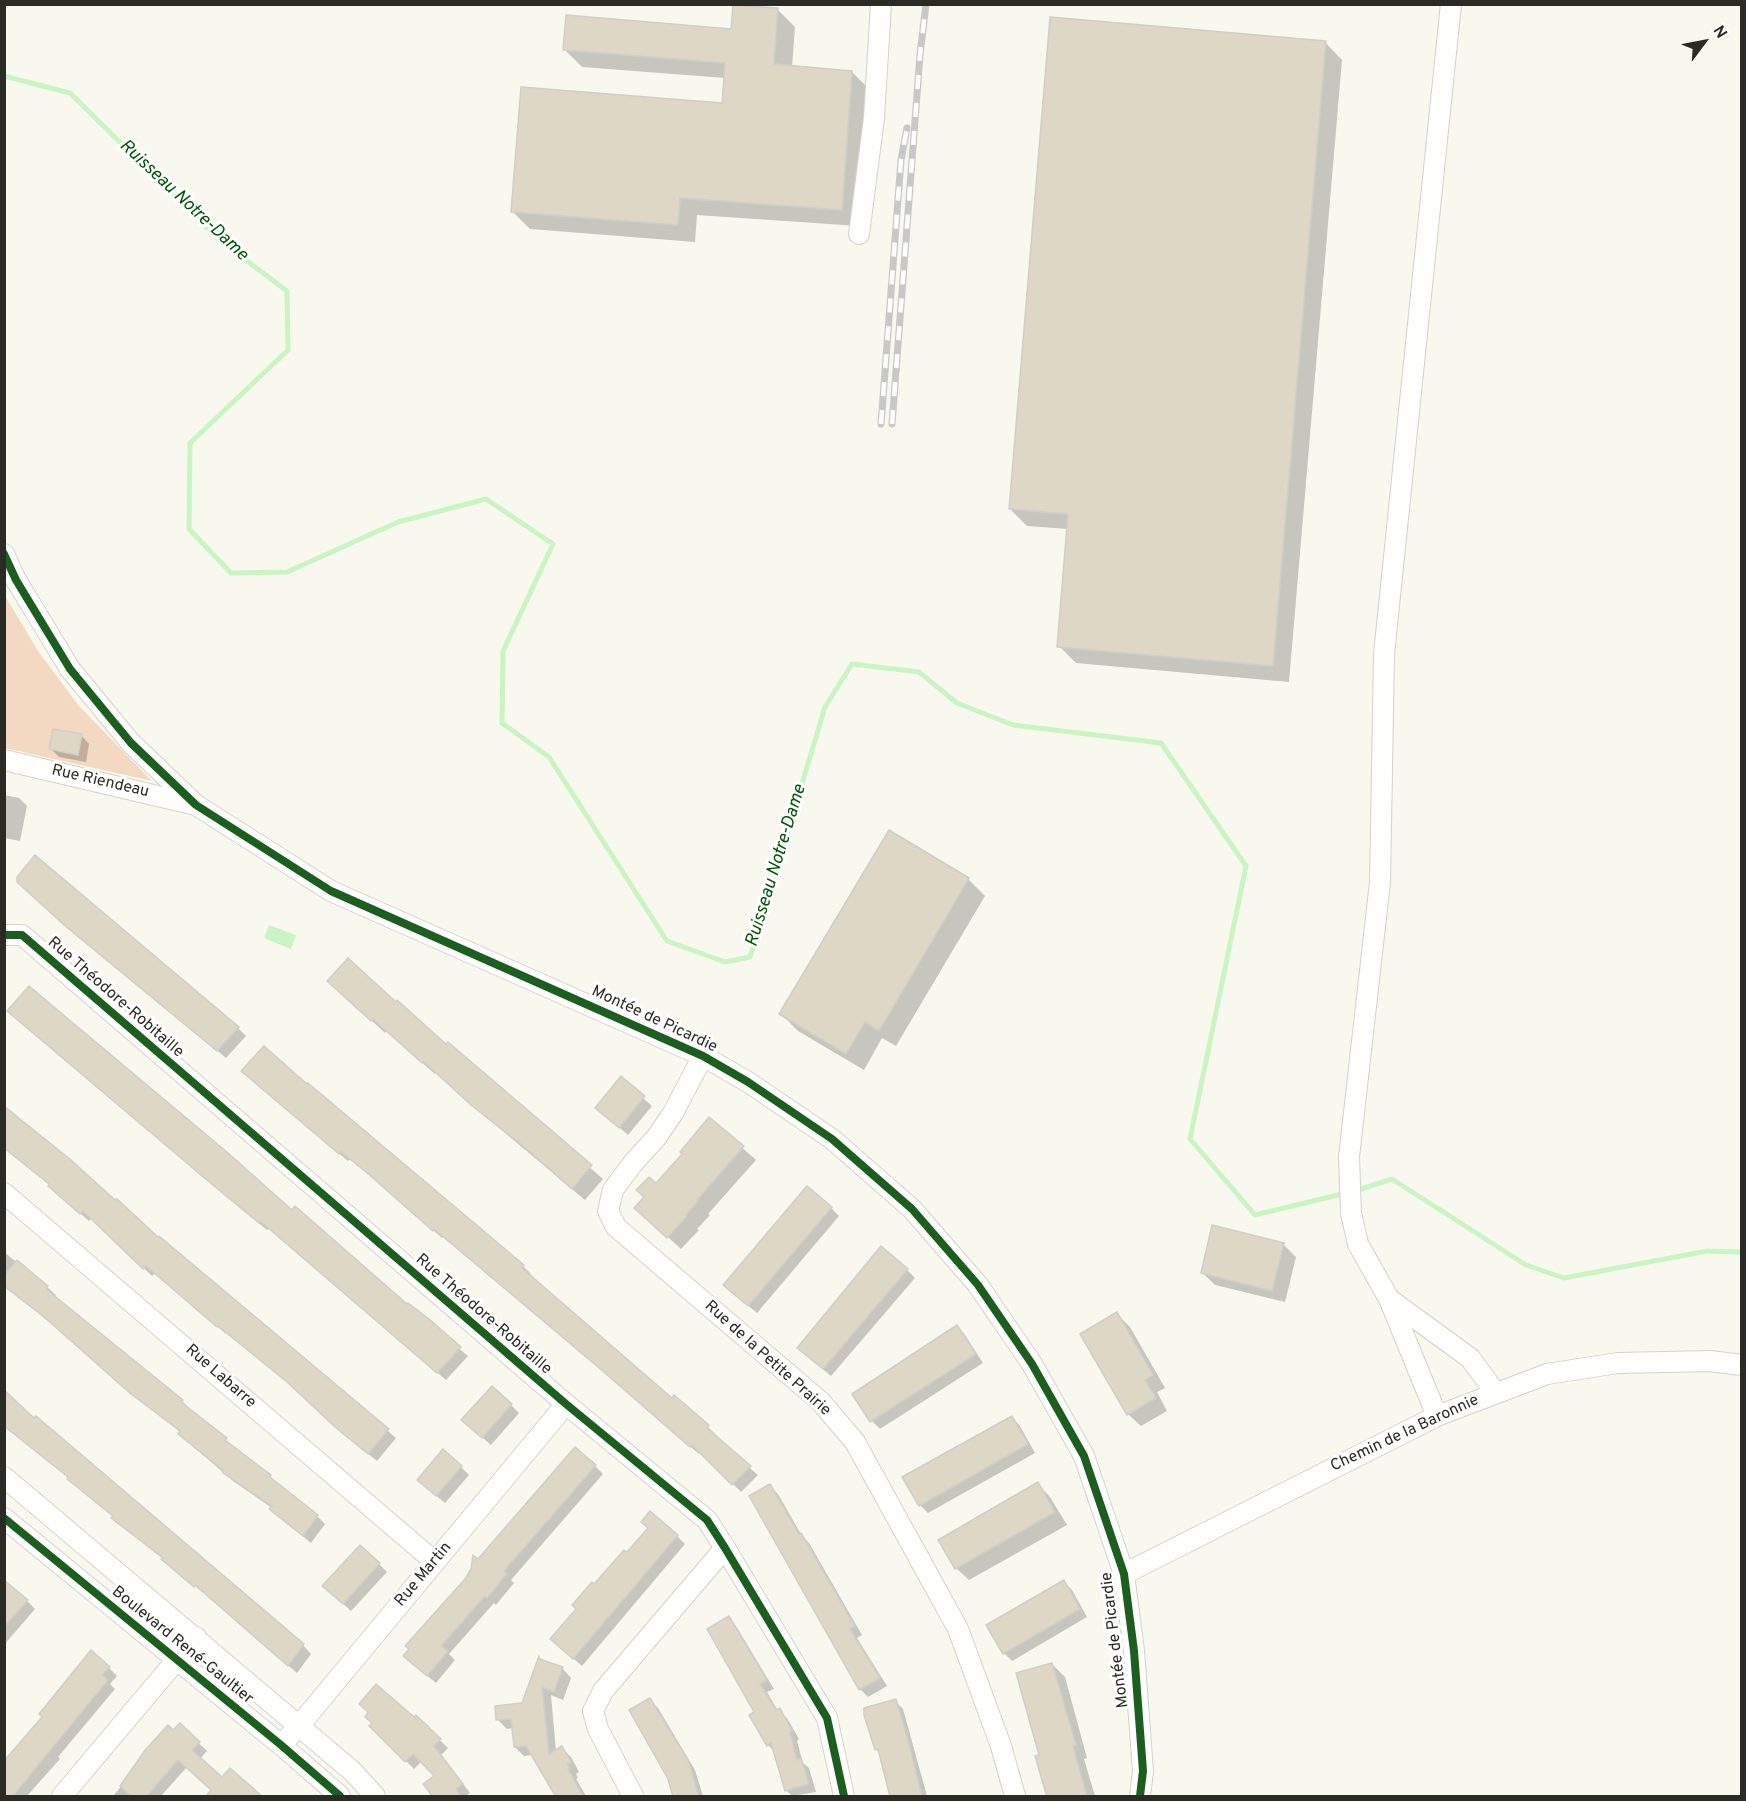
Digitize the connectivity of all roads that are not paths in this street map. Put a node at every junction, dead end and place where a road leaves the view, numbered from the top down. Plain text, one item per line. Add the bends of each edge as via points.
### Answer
1 (881, 4) edge
2 (1452, 4) edge
3 (859, 234) dead end
4 (4, 554) edge
5 (4, 760) edge
6 (196, 805) junction
7 (4, 935) edge
8 (703, 1056) junction
9 (4, 1192) edge
10 (1389, 1299) junction
11 (1742, 1365) edge
12 (1495, 1392) junction
13 (566, 1404) junction
14 (1437, 1416) junction
15 (4, 1477) edge
16 (32, 1501) junction
17 (7, 1524) edge
18 (725, 1548) junction
19 (435, 1562) junction
20 (1124, 1574) junction
21 (196, 1637) junction
22 (176, 1659) junction
23 (298, 1726) junction
24 (281, 1745) junction
25 (62, 1797) edge
26 (340, 1797) edge
27 (375, 1797) edge
28 (633, 1797) edge
29 (844, 1797) edge
30 (1015, 1797) edge
31 (1140, 1797) edge

1 - 3 street via 874,118
2 - 10 street via 1384,654 1380,882 1348,1157 1351,1213 1358,1244
4 - 6 street, Montée de Picardie via 70,669 132,743
5 - 6 street, Rue Riendeau
6 - 8 street, Montée de Picardie via 331,891
7 - 13 street, Rue Théodore-Robitaille via 22,935
8 - 20 street, Montée de Picardie via 832,1139 912,1209 978,1285 1032,1364 1084,1456
8 - 30 street, Rue de la Petite Prairie via 673,1113 612,1190 608,1211 616,1227 820,1401 855,1442 958,1629 1001,1746
9 - 19 street, Rue Labarre
10 - 12 street via 1470,1359
10 - 14 street
11 - 12 street, Chemin de la Baronnie via 1710,1361 1618,1363 1547,1374
12 - 14 street, Chemin de la Baronnie
13 - 18 street, Rue Théodore-Robitaille via 706,1520
13 - 19 street, Rue Martin
14 - 20 street, Chemin de la Baronnie
15 - 16 street, Boulevard René-Gaultier
16 - 17 street
16 - 21 street, Boulevard René-Gaultier
17 - 22 street, Boulevard René-Gaultier
18 - 28 street via 603,1691 593,1711 598,1729
18 - 29 street, Rue Théodore-Robitaille via 827,1718
19 - 23 street, Rue Martin
20 - 31 street, Montée de Picardie via 1142,1760
21 - 22 street
21 - 23 street, Boulevard René-Gaultier
22 - 24 street, Boulevard René-Gaultier
22 - 25 street
23 - 24 street, Rue Martin
23 - 27 street, Boulevard René-Gaultier
24 - 26 street, Boulevard René-Gaultier

